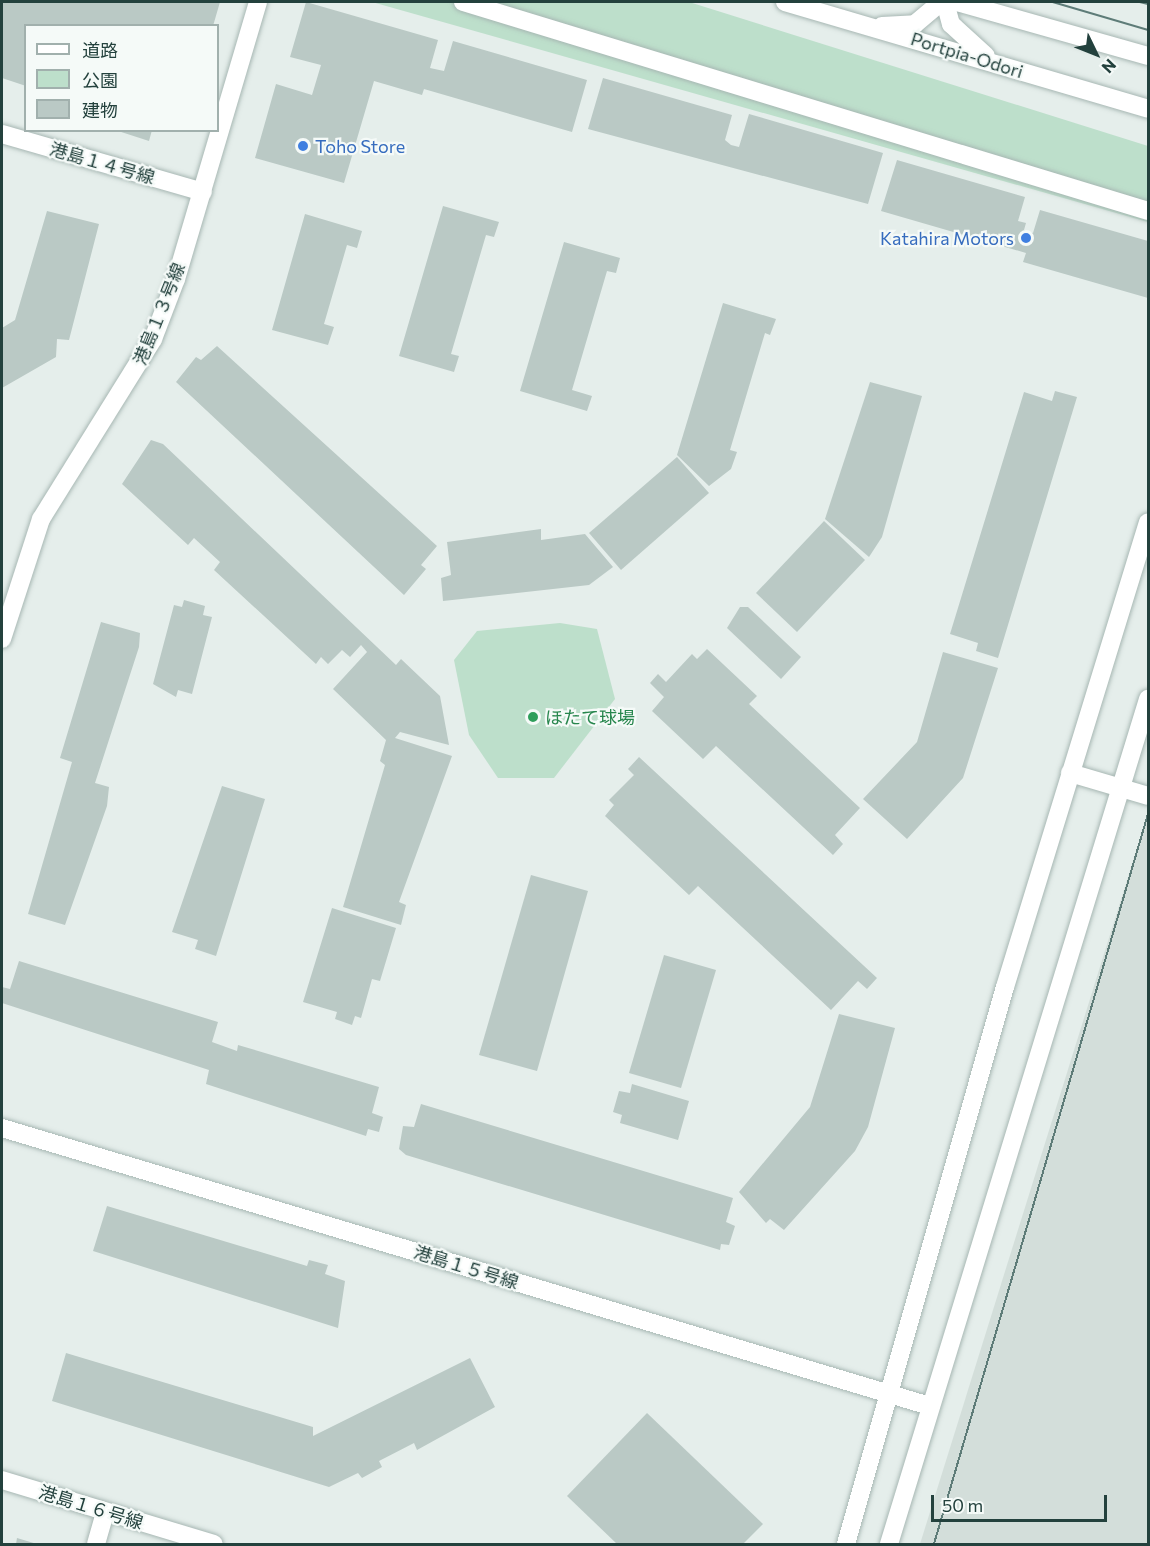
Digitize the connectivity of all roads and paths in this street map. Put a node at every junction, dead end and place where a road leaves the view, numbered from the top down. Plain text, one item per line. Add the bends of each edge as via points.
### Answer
1 (258, 2) edge
2 (464, 2) edge
3 (785, 2) edge
4 (941, 2) edge
5 (945, 2) edge
6 (957, 2) edge
7 (872, 27) junction
8 (1149, 56) edge
9 (1003, 66) junction
10 (1149, 109) edge
11 (2, 134) edge
12 (203, 192) junction
13 (1149, 211) edge
14 (1149, 522) edge
15 (2, 639) edge
16 (1149, 699) edge
17 (1070, 773) junction
18 (1122, 788) junction
19 (1149, 796) edge
20 (2, 1128) edge
21 (891, 1394) junction
22 (930, 1406) junction
23 (2, 1480) edge
24 (105, 1512) junction
25 (96, 1545) edge
26 (214, 1545) edge
27 (846, 1545) edge
28 (889, 1545) edge

1 - 12 street, 港島１３号線
2 - 13 street
3 - 7 street, Portpia-Odori
4 - 7 street via 915,24
5 - 9 street via 951,24 972,48
6 - 8 street
7 - 9 street, Portpia-Odori
9 - 10 street, Portpia-Odori
11 - 12 street, 港島１４号線
12 - 15 street, 港島１３号線 via 153,339 41,519
14 - 17 street
16 - 18 street
17 - 18 street
17 - 21 street
18 - 19 street
18 - 22 street
20 - 21 street, 港島１５号線
21 - 22 street, 港島１５号線
21 - 27 street
22 - 28 street
23 - 24 street, 港島１６号線
24 - 25 street
24 - 26 street, 港島１６号線

